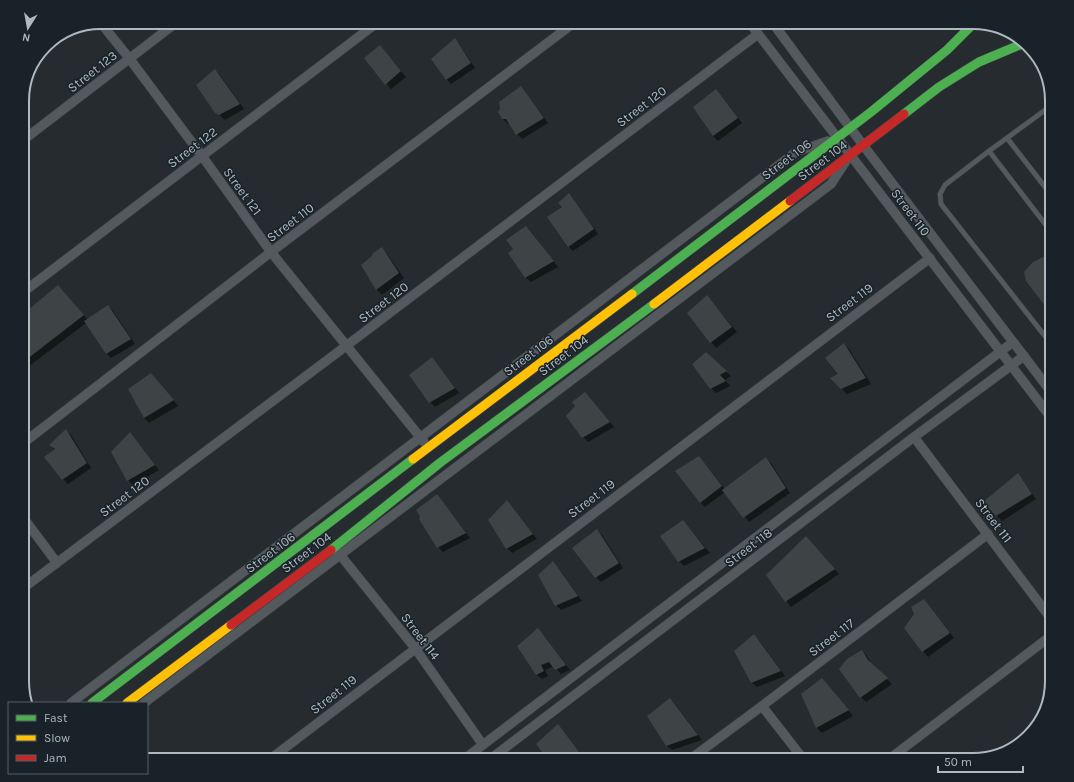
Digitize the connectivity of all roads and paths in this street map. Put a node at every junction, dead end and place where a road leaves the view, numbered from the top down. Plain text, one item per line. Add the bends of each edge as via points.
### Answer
1 (106, 29) edge
2 (168, 29) edge
3 (369, 29) edge
4 (566, 29) edge
5 (754, 29) edge
6 (777, 29) edge
7 (968, 29) edge
8 (758, 34) junction
9 (1019, 45) edge
10 (129, 58) junction
11 (1045, 110) edge
12 (851, 127) junction
13 (29, 136) edge
14 (837, 137) junction
15 (1007, 138) junction
16 (863, 145) junction
17 (989, 151) junction
18 (850, 154) junction
19 (202, 156) junction
20 (1045, 187) edge
21 (732, 202) junction
22 (740, 211) junction
23 (1045, 224) edge
24 (748, 232) junction
25 (756, 241) junction
26 (271, 252) junction
27 (930, 258) junction
28 (29, 288) edge
29 (639, 301) junction
30 (1045, 336) edge
31 (1014, 342) junction
32 (346, 346) junction
33 (1000, 351) junction
34 (1024, 356) junction
35 (1012, 365) junction
36 (1045, 383) edge
37 (540, 389) junction
38 (547, 399) junction
39 (1045, 410) edge
40 (914, 437) junction
41 (421, 438) junction
42 (29, 439) edge
43 (428, 448) junction
44 (29, 525) edge
45 (297, 532) junction
46 (988, 534) junction
47 (305, 542) junction
48 (334, 547) junction
49 (340, 555) junction
50 (57, 563) junction
51 (29, 584) edge
52 (1045, 611) edge
53 (200, 634) junction
54 (1045, 640) edge
55 (415, 648) junction
56 (72, 702) edge
57 (94, 702) edge
58 (128, 702) edge
59 (145, 702) edge
60 (762, 706) junction
61 (483, 745) junction
62 (278, 753) edge
63 (472, 753) edge
64 (502, 753) edge
65 (698, 753) edge
66 (799, 753) edge
67 (897, 753) edge

1 - 10 street, Street 121
2 - 10 street, Street 123
3 - 19 street, Street 122
4 - 26 street, Street 110
5 - 8 street, Street 110
6 - 12 street, Street 110
7 - 12 street, Street 106 via 947,50
8 - 14 street, Street 110
8 - 32 street, Street 120
9 - 16 street, Street 104 via 979,62 939,87
10 - 13 street, Street 123
10 - 19 street, Street 121
11 - 15 lane
12 - 14 street, Street 106
12 - 16 street, Street 110
14 - 18 street, Street 110
14 - 21 street via 796,152
14 - 22 street, Street 106
15 - 17 lane
15 - 20 lane
16 - 18 street, Street 104
16 - 31 street, Street 110
17 - 23 lane
17 - 30 lane via 945,185 940,194 941,204
18 - 24 street, Street 104
18 - 25 street via 831,184
18 - 27 street, Street 110
19 - 26 street, Street 121
19 - 28 street, Street 122
21 - 22 street
21 - 41 street
22 - 29 street, Street 106
24 - 25 street
24 - 29 street, Street 104
25 - 38 street
26 - 32 street, Street 121
26 - 42 street, Street 110
27 - 33 street, Street 110
27 - 55 street, Street 119
29 - 37 street, Street 104
29 - 43 street, Street 106
31 - 33 street
31 - 34 street, Street 110
32 - 41 street, Street 121
32 - 50 street, Street 120
33 - 35 street, Street 110
33 - 61 street
34 - 35 street, Street 118
34 - 36 street, Street 110
35 - 39 street, Street 110
35 - 40 street, Street 118
37 - 38 street
37 - 48 street, Street 104
38 - 49 street
40 - 46 street, Street 111
40 - 64 street, Street 118
41 - 43 street, Street 121
41 - 45 street
43 - 47 street, Street 106
44 - 50 street
45 - 47 street
45 - 56 street
46 - 52 street, Street 111
46 - 60 street, Street 117
47 - 53 street, Street 106
48 - 49 street, Street 114
48 - 53 street, Street 104
49 - 55 street, Street 114
49 - 59 street
50 - 51 street, Street 120
53 - 57 street, Street 106
53 - 58 street, Street 104
54 - 67 street
55 - 61 street, Street 114
55 - 62 street, Street 119
60 - 65 street, Street 117
60 - 66 street
61 - 63 street

